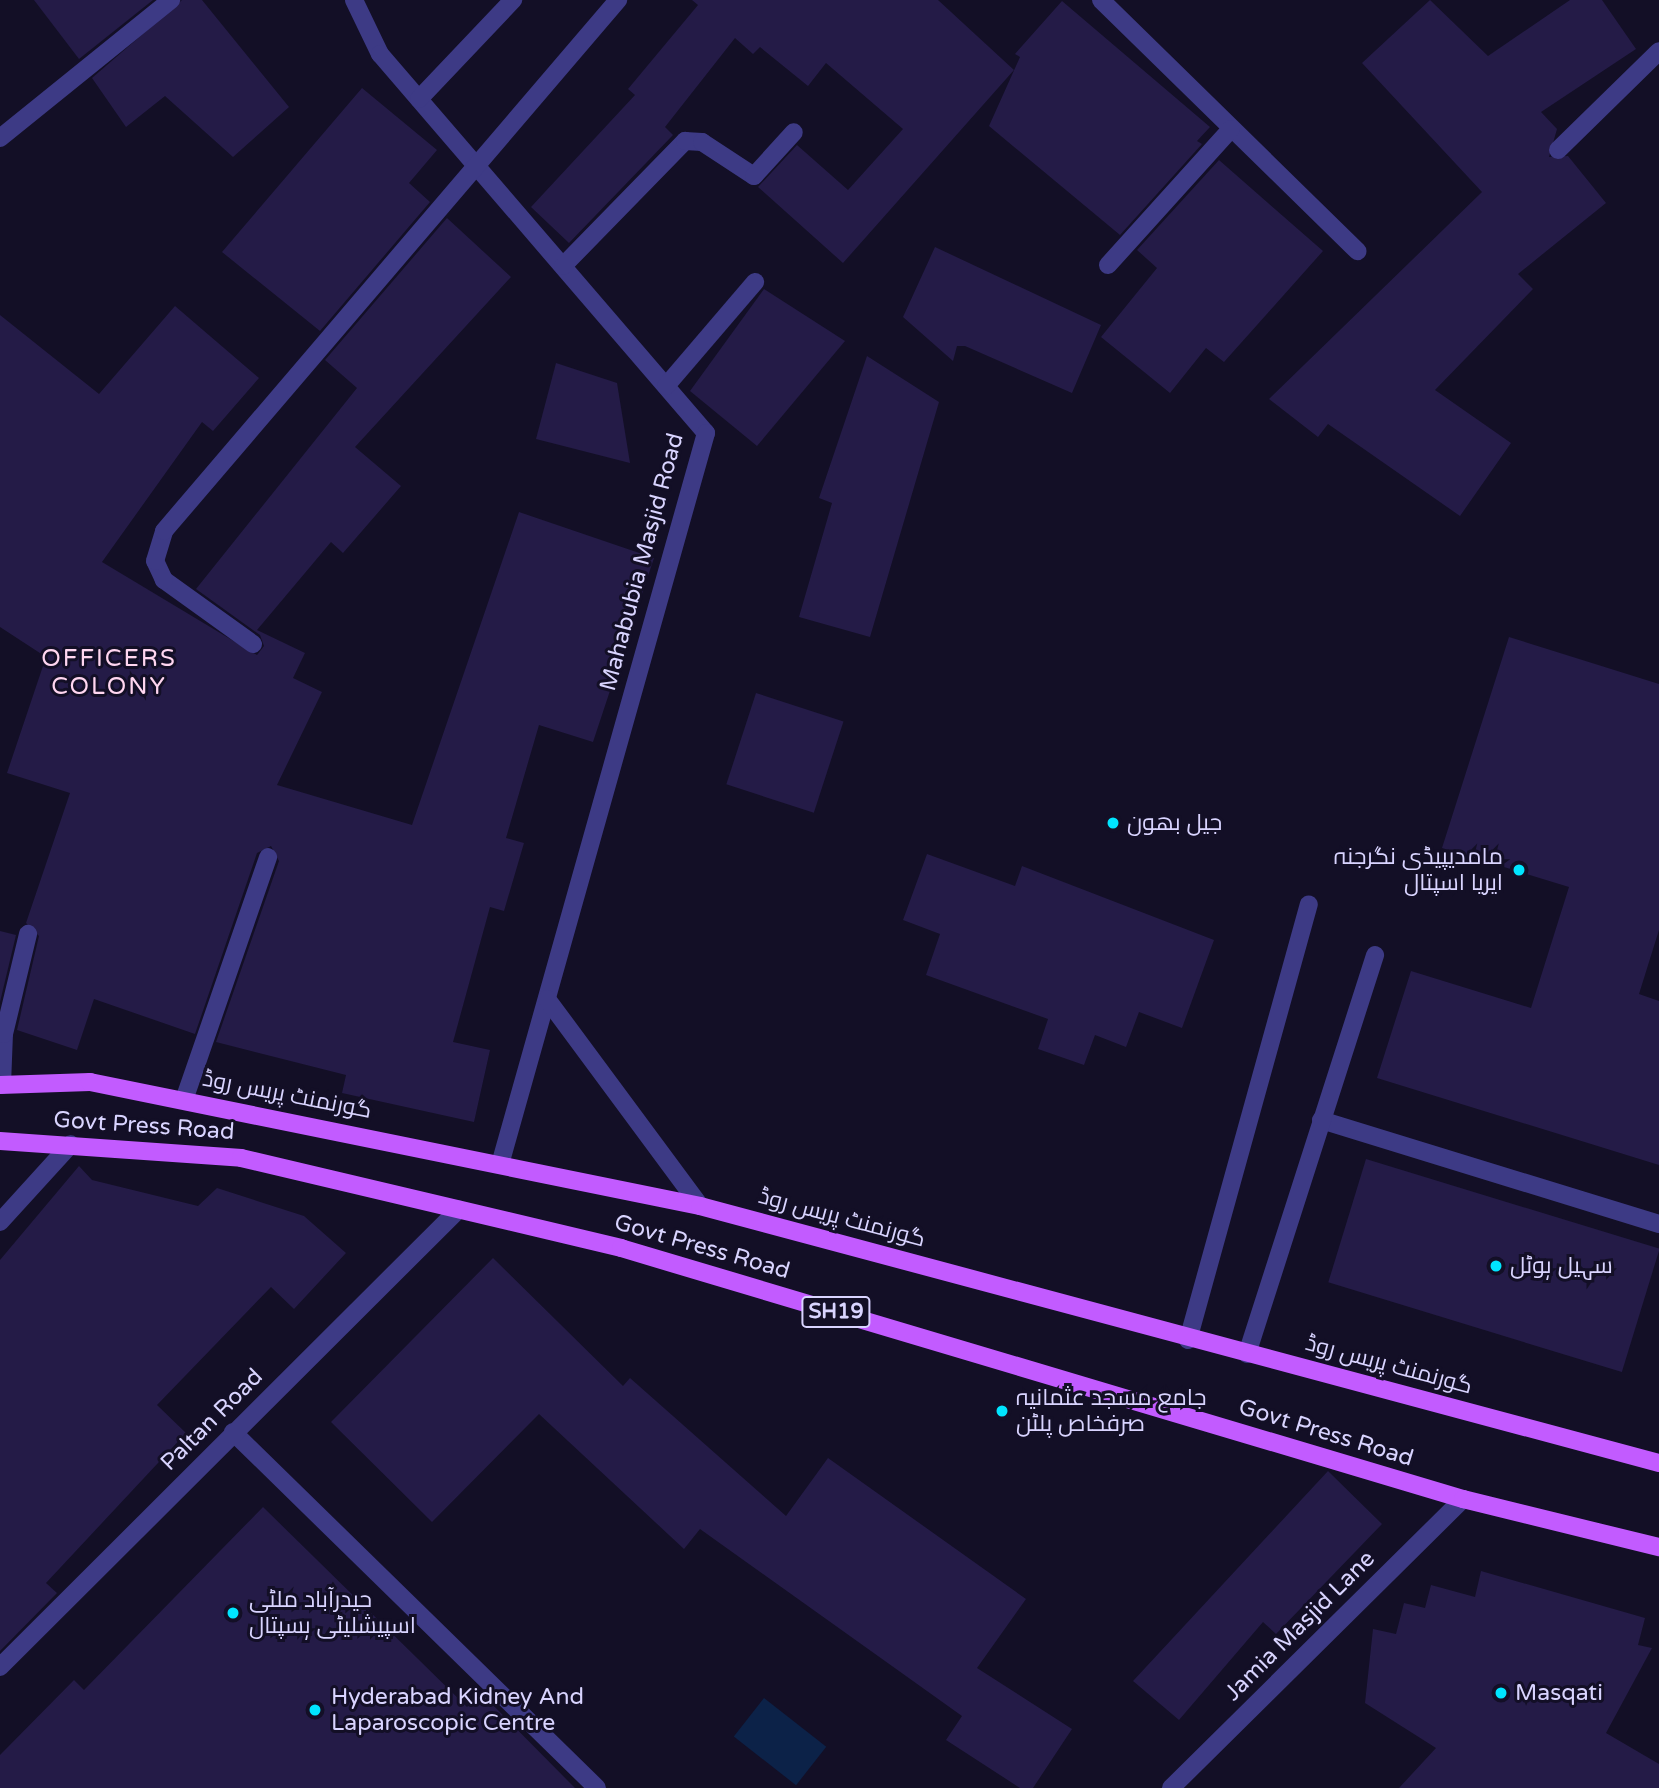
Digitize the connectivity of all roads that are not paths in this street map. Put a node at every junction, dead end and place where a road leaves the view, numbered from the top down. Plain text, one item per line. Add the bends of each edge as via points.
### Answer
1 (171, 0) edge
2 (354, 0) edge
3 (513, 0) edge
4 (618, 0) edge
5 (1101, 0) edge
6 (1659, 51) edge
7 (419, 99) junction
8 (1231, 129) junction
9 (794, 132) dead end
10 (0, 138) edge
11 (1558, 150) dead end
12 (474, 162) junction
13 (1357, 251) dead end
14 (1108, 265) dead end
15 (563, 266) junction
16 (755, 282) dead end
17 (666, 386) junction
18 (253, 643) dead end
19 (268, 857) dead end
20 (1309, 905) dead end
21 (28, 934) dead end
22 (1375, 955) dead end
23 (547, 999) junction
24 (1, 1085) edge
25 (184, 1100) junction
26 (1321, 1120) junction
27 (0, 1141) edge
28 (71, 1144) junction
29 (501, 1161) junction
30 (700, 1206) junction
31 (460, 1209) junction
32 (0, 1222) edge
33 (1659, 1224) edge
34 (1188, 1340) junction
35 (1247, 1354) junction
36 (233, 1432) junction
37 (1659, 1463) edge
38 (1463, 1499) junction
39 (1659, 1547) edge
40 (0, 1667) edge
41 (597, 1788) edge
42 (1171, 1788) edge

1 - 10 street
2 - 7 street, Mahabubia Masjid Road via 380,54
3 - 7 street
4 - 12 street
5 - 8 street
6 - 11 street
7 - 12 street, Mahabubia Masjid Road
8 - 13 street
8 - 14 street
9 - 15 street via 754,176 702,142 684,141
12 - 15 street, Mahabubia Masjid Road
12 - 18 street via 164,531 155,561 164,580
15 - 17 street, Mahabubia Masjid Road
16 - 17 street
17 - 23 street, Mahabubia Masjid Road via 706,433
19 - 25 street
20 - 34 street
21 - 24 street via 5,1034
22 - 26 street
23 - 29 street, Mahabubia Masjid Road
23 - 30 street
24 - 25 main road, گورنمنٹ پریس روڈ via 90,1082
25 - 29 main road, گورنمنٹ پریس روڈ
26 - 33 street
26 - 35 street
27 - 28 main road, Govt Press Road / SH19
28 - 31 main road, Govt Press Road / SH19 via 241,1157
28 - 32 street
29 - 30 main road, گورنمنٹ پریس روڈ
30 - 34 main road, گورنمنٹ پریس روڈ
31 - 36 street, Paltan Road
31 - 38 main road, Govt Press Road / SH19 via 621,1248
34 - 35 main road, گورنمنٹ پریس روڈ
35 - 37 main road, گورنمنٹ پریس روڈ
36 - 40 street, Paltan Road
36 - 41 street
38 - 39 main road, Govt Press Road / SH19
38 - 42 street, Jamia Masjid Lane

